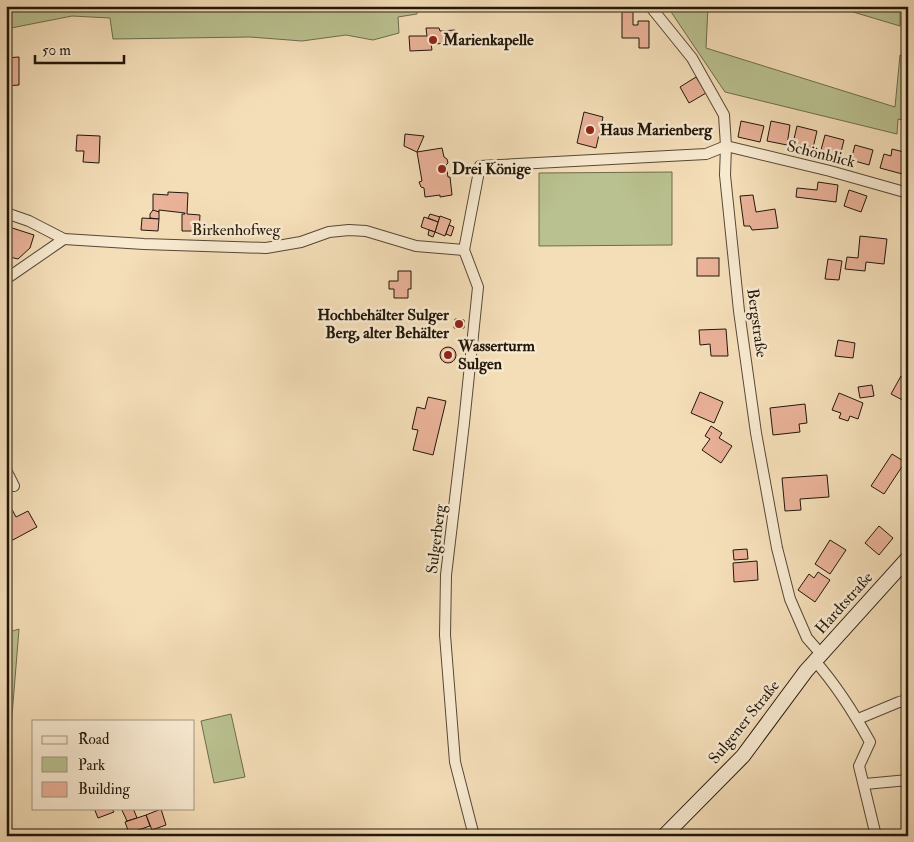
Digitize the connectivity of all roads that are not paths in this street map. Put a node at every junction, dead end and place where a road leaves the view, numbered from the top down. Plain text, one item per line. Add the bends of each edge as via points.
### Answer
1 (650, 6) edge
2 (726, 146) junction
3 (908, 193) edge
4 (6, 213) edge
5 (64, 239) junction
6 (464, 250) junction
7 (6, 279) edge
8 (6, 470) edge
9 (14, 486) dead end
10 (908, 558) edge
11 (814, 662) junction
12 (908, 700) edge
13 (858, 719) junction
14 (908, 780) edge
15 (864, 784) junction
16 (472, 835) edge
17 (664, 836) edge
18 (876, 836) edge
19 (903, 836) edge
20 (908, 836) edge

1 - 2 street, Bergstraße via 692,58 724,115
2 - 3 street, Schönblick
2 - 6 street via 706,154 480,166
2 - 11 street, Bergstraße via 725,175 739,310 756,433 777,548 790,599
4 - 5 street, Birkenhofweg
5 - 6 street, Birkenhofweg via 266,248 301,242 329,232 366,230 416,246
5 - 7 street
6 - 16 street, Sulgerberg via 478,287 446,575 445,635 455,762
8 - 9 street
10 - 11 main road, Hardtstraße
11 - 13 street, Bergstraße via 833,682
11 - 17 main road, Sulgener Straße via 743,756
12 - 13 street
13 - 15 street, Bergstraße via 870,742 859,766
14 - 15 street
15 - 18 street
19 - 20 street

